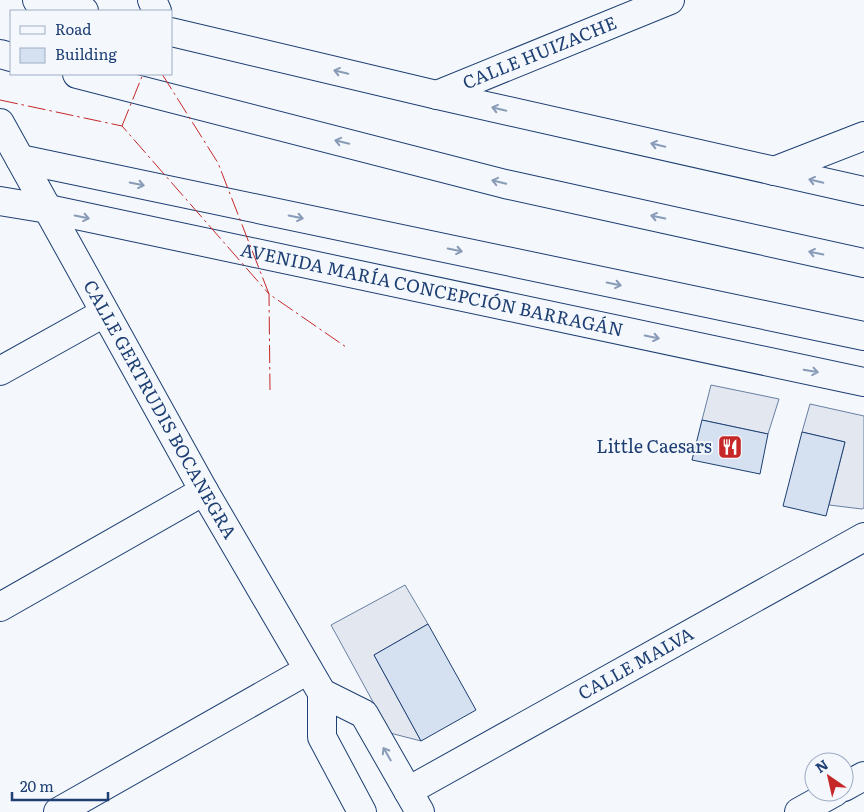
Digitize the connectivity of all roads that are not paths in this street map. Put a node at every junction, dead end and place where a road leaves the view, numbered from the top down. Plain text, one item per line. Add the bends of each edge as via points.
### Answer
1 (36, 0) edge
2 (670, 0) edge
3 (80, 10) edge
4 (172, 32) edge
5 (81, 75) edge
6 (437, 95) junction
7 (0, 123) edge
8 (864, 136) edge
9 (20, 159) junction
10 (774, 171) junction
11 (864, 192) edge
12 (0, 201) edge
13 (48, 209) junction
14 (864, 263) edge
15 (104, 312) junction
16 (864, 336) edge
17 (0, 371) edge
18 (864, 382) edge
19 (204, 491) junction
20 (864, 537) edge
21 (0, 607) edge
22 (308, 670) junction
23 (322, 693) junction
24 (414, 802) edge
25 (817, 802) edge
26 (58, 812) edge
27 (362, 812) edge
28 (799, 812) edge

1 - 3 street
2 - 6 street, CALLE HUIZACHE
6 -> 4 street
14 -> 5 street via 505,184
10 -> 6 street
7 - 9 street, CALLE GERTRUDIS BOCANEGRA
8 - 10 street
9 - 13 street, CALLE GERTRUDIS BOCANEGRA
9 -> 16 street
11 -> 10 street
12 - 13 street, AVENIDA MARÍA CONCEPCIÓN BARRAGÁN
13 - 15 street, CALLE GERTRUDIS BOCANEGRA
13 -> 18 street, AVENIDA MARÍA CONCEPCIÓN BARRAGÁN
15 - 17 street
15 - 19 street, CALLE GERTRUDIS BOCANEGRA
19 - 21 street
19 - 22 street, CALLE GERTRUDIS BOCANEGRA
20 - 24 street, CALLE MALVA
22 - 23 street, CALLE GERTRUDIS BOCANEGRA
22 - 26 street
24 -> 23 street via 364,714
23 - 27 street via 322,737
25 - 28 street

